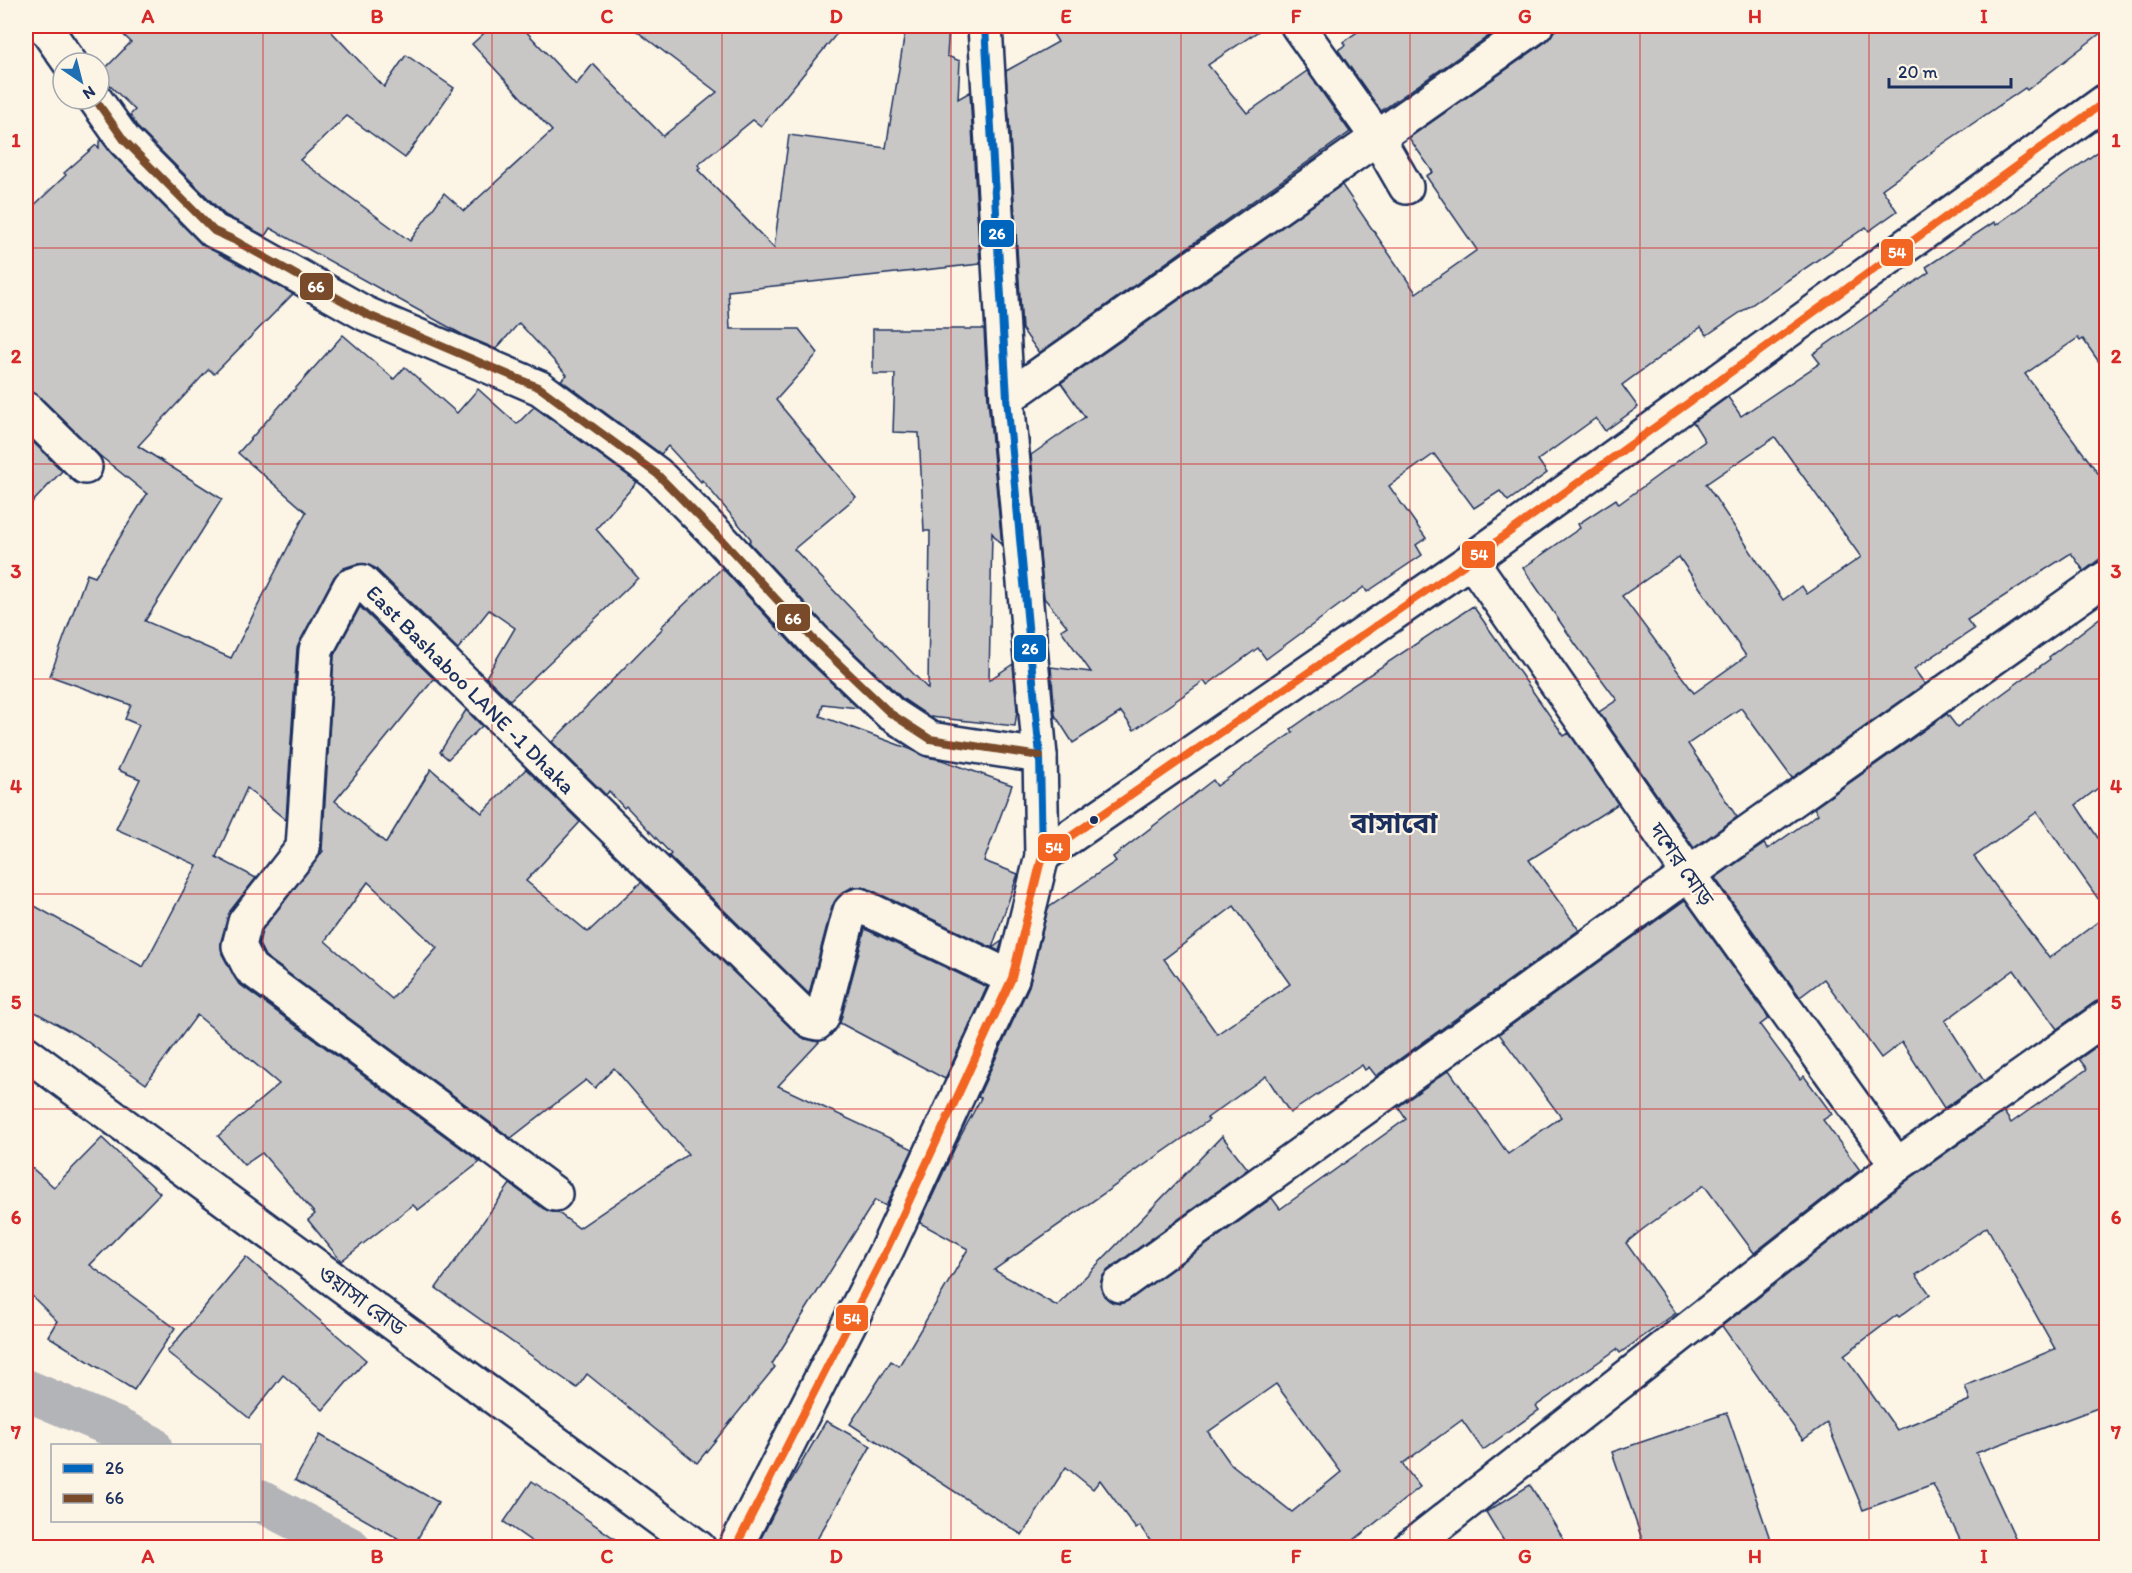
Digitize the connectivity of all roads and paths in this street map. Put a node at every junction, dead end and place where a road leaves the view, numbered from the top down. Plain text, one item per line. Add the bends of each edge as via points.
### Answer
1 (44, 26) edge
2 (985, 26) edge
3 (1298, 26) edge
4 (1536, 26) edge
5 (62, 51) edge
6 (2106, 101) edge
7 (103, 111) edge
8 (1377, 137) junction
9 (1406, 188) dead end
10 (1007, 398) junction
11 (26, 409) edge
12 (85, 467) dead end
13 (1471, 560) junction
14 (2106, 578) edge
15 (1040, 756) junction
16 (1042, 856) junction
17 (1689, 874) junction
18 (1012, 978) junction
19 (2106, 1017) edge
20 (26, 1053) edge
21 (1897, 1165) junction
22 (555, 1194) dead end
23 (1119, 1285) dead end
24 (699, 1548) edge
25 (735, 1548) edge
26 (1409, 1548) edge

1 - 5 street
2 - 10 street
3 - 8 street
4 - 8 street
6 - 13 street
7 - 15 street via 124,140 214,231 366,314 540,388 657,474 814,640 890,713 930,739
8 - 9 street
8 - 10 street
10 - 15 street
11 - 12 street
13 - 16 street
13 - 17 street, দশের মোড়
14 - 17 street
15 - 16 street
16 - 18 street
17 - 21 street, দশের মোড়
17 - 23 street
18 - 22 street, East Bashaboo LANE -1 Dhaka via 859,905 850,911 822,1018 818,1023 810,1021 362,582 350,586 316,650 303,848 245,922 238,946 250,968
18 - 25 street via 886,1249
19 - 21 street
20 - 24 street, ওয়াসা রোড
21 - 26 street

